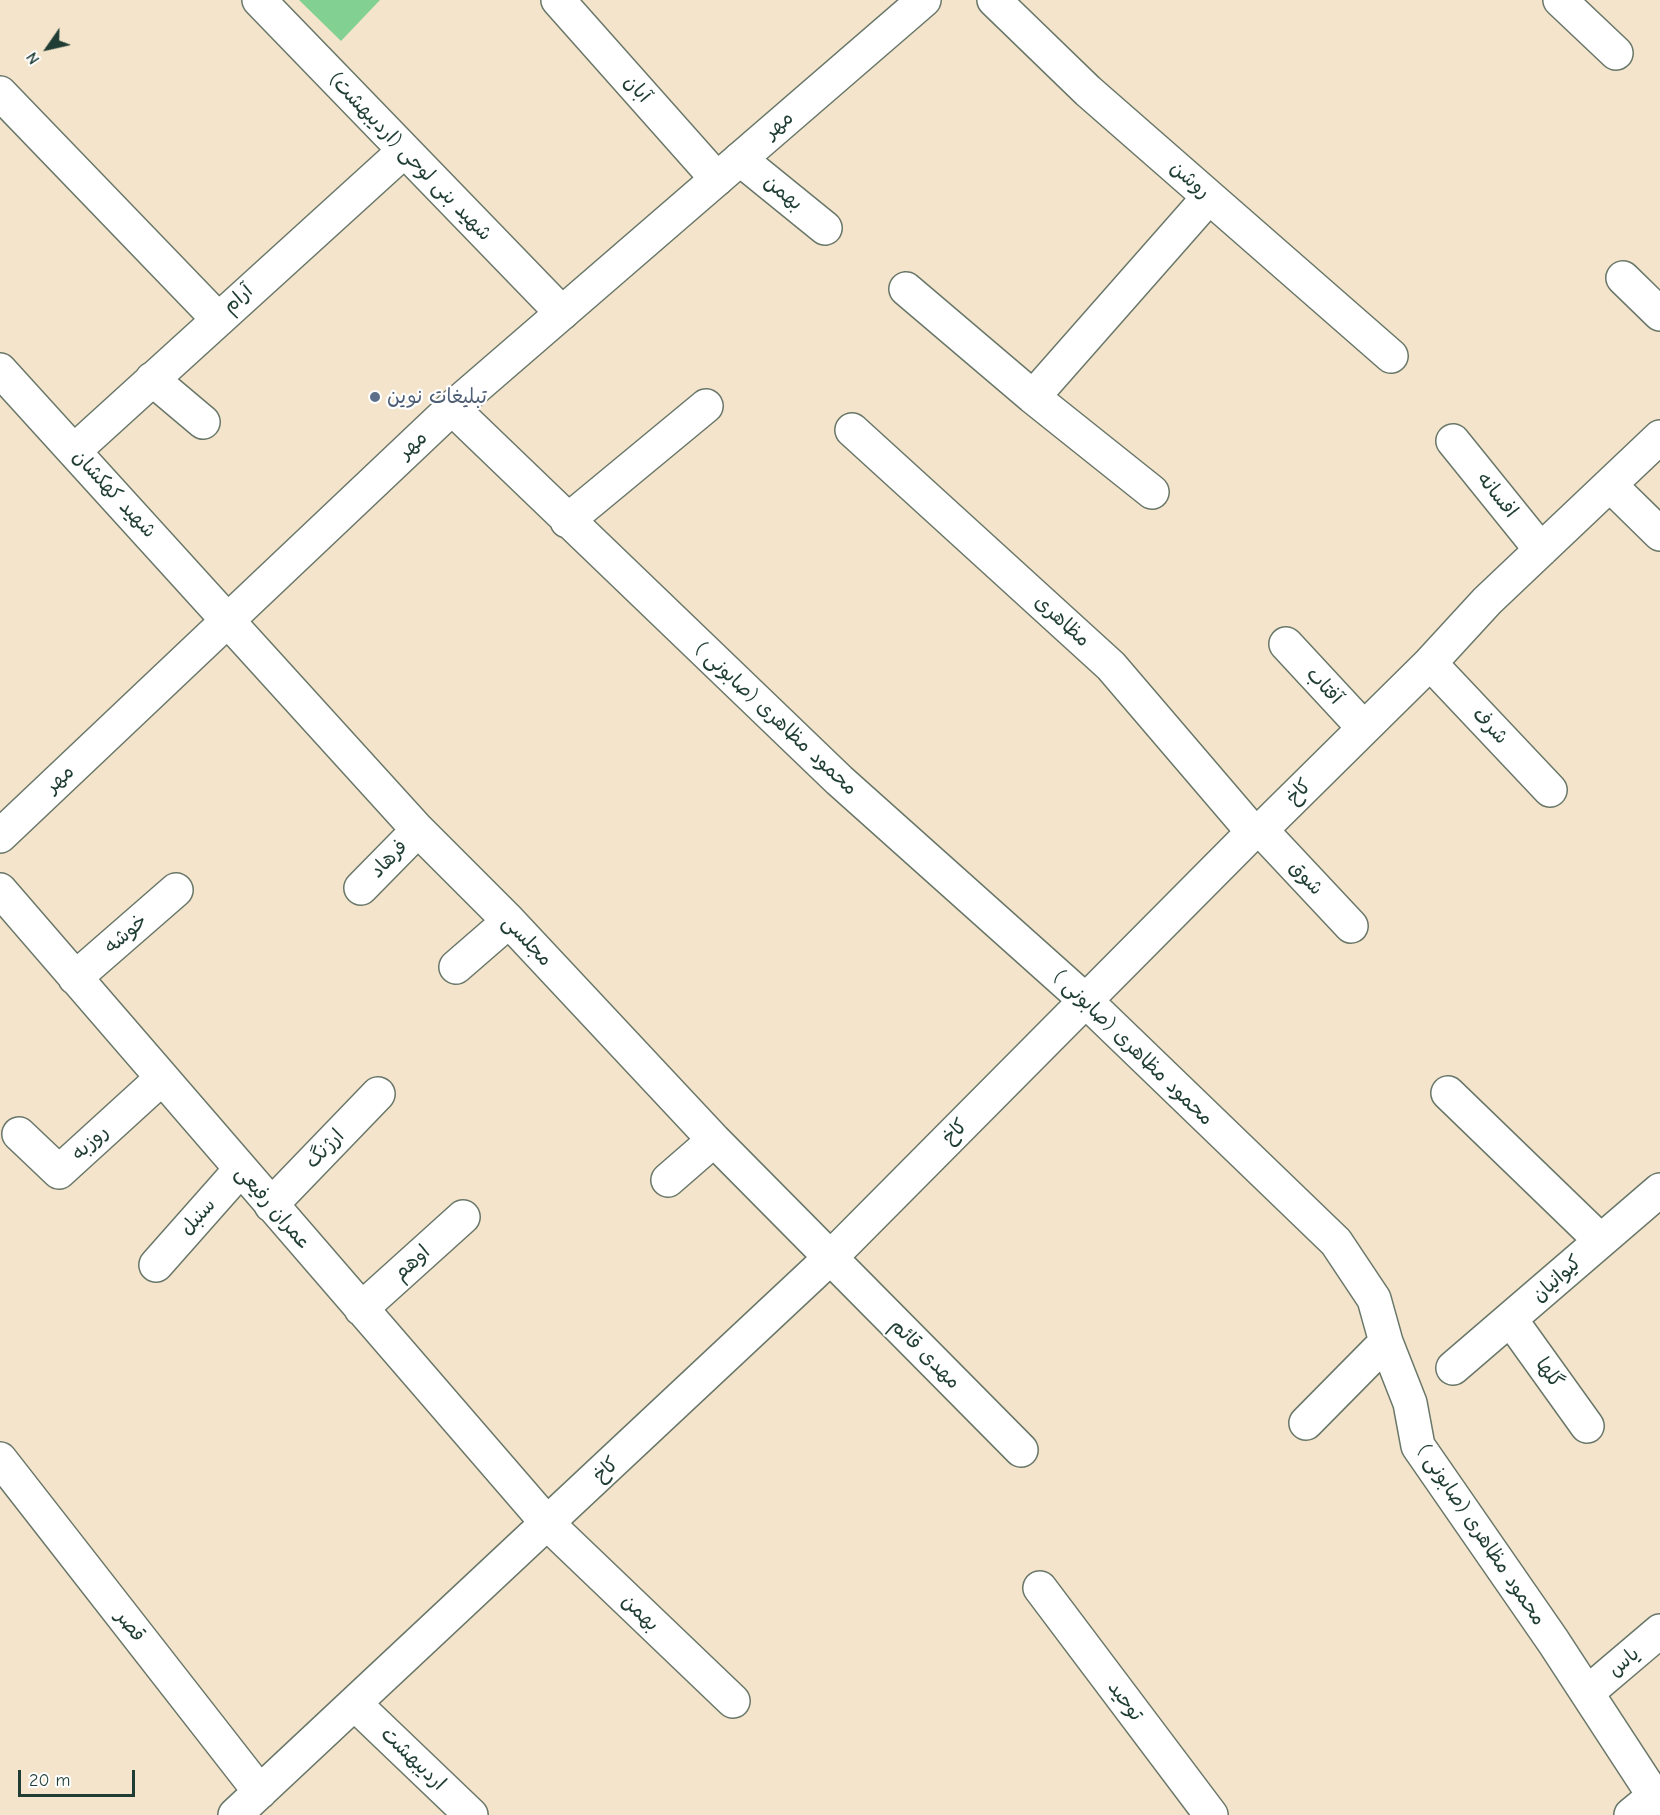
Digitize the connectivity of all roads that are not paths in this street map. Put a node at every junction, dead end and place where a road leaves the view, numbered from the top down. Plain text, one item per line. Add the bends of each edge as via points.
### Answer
1 (259, 0) edge
2 (558, 0) edge
3 (994, 0) edge
4 (1560, 0) edge
5 (920, 1) edge
6 (1616, 53) dead end
7 (0, 93) edge
8 (404, 151) junction
9 (729, 169) junction
10 (1209, 197) junction
11 (825, 228) dead end
12 (1623, 278) dead end
13 (906, 289) dead end
14 (562, 313) junction
15 (1660, 314) edge
16 (217, 318) junction
17 (1391, 356) dead end
18 (1, 373) edge
19 (152, 379) junction
20 (1033, 397) junction
21 (706, 406) dead end
22 (452, 408) junction
23 (202, 422) dead end
24 (852, 430) dead end
25 (1660, 437) edge
26 (1453, 441) dead end
27 (74, 451) junction
28 (1610, 485) junction
29 (1152, 492) dead end
30 (567, 521) junction
31 (1660, 534) edge
32 (1541, 550) junction
33 (229, 619) junction
34 (1286, 644) dead end
35 (1430, 663) junction
36 (1363, 727) junction
37 (1550, 790) dead end
38 (418, 830) junction
39 (1257, 831) junction
40 (0, 836) edge
41 (361, 888) dead end
42 (0, 890) edge
43 (176, 890) dead end
44 (509, 921) junction
45 (1351, 926) dead end
46 (456, 967) dead end
47 (75, 978) junction
48 (1085, 1000) junction
49 (161, 1078) junction
50 (1448, 1093) dead end
51 (378, 1094) dead end
52 (19, 1134) dead end
53 (714, 1140) junction
54 (240, 1170) junction
55 (668, 1180) dead end
56 (1660, 1190) edge
57 (271, 1205) junction
58 (463, 1217) dead end
59 (1600, 1240) junction
60 (830, 1258) junction
61 (156, 1265) dead end
62 (362, 1309) junction
63 (1511, 1320) junction
64 (1386, 1342) junction
65 (1453, 1368) dead end
66 (1306, 1423) dead end
67 (1587, 1426) dead end
68 (1021, 1450) dead end
69 (0, 1459) edge
70 (548, 1524) junction
71 (1040, 1588) dead end
72 (1660, 1631) edge
73 (1587, 1693) junction
74 (733, 1701) dead end
75 (355, 1704) junction
76 (260, 1792) junction
77 (1648, 1805) edge
78 (236, 1815) edge
79 (471, 1815) edge
80 (1211, 1815) edge

1 - 8 street, شهید بنی لوحی (اردیبهشت)
2 - 9 street, آبان
3 - 10 street, روشن via 1088,91
4 - 6 street
5 - 9 street, مهر
7 - 16 street
8 - 14 street, شهید بنی لوحی (اردیبهشت)
8 - 16 street, آرام
9 - 11 street, بهمن
9 - 14 street, مهر
10 - 17 street, روشن
10 - 20 street
12 - 15 street
13 - 20 street
14 - 22 street, مهر
16 - 19 street, آرام
18 - 27 street, شهید کهکشان
19 - 23 street
19 - 27 street, آرام
20 - 29 street
21 - 30 street
22 - 30 street, محمود مظاهری (صابونی )
22 - 33 street, مهر
24 - 39 street, مظاهری via 1111,666
25 - 28 street, کاخ
26 - 32 street, افسانه
27 - 33 street, شهید کهکشان
28 - 31 street
28 - 32 street, کاخ
30 - 48 street, محمود مظاهری (صابونی ) via 839,780
32 - 35 street, کاخ
33 - 38 street, مجلسی
33 - 40 street, مهر
34 - 36 street, آفتاب
35 - 36 street, کاخ
35 - 37 street, شرف
36 - 39 street, کاخ
38 - 41 street, فرهاد
38 - 44 street, مجلسی
39 - 45 street, شوق
39 - 48 street, کاخ
42 - 47 street, عمران رفیعی
43 - 47 street, خوشه
44 - 46 street
44 - 53 street, مجلسی
47 - 49 street, عمران رفیعی
48 - 60 street, کاخ
48 - 64 street, محمود مظاهری (صابونی ) via 1336,1242 1374,1299
49 - 52 street, روزبه via 59,1172
49 - 54 street, عمران رفیعی
50 - 59 street
51 - 57 street, ارژنگ
53 - 55 street
53 - 60 street, مجلسی
54 - 57 street, عمران رفیعی
54 - 61 street, سنبل
56 - 59 street, کیوانیان
57 - 62 street, عمران رفیعی
58 - 62 street, اوهم
59 - 63 street, کیوانیان
60 - 68 street, مهدی قائم
60 - 70 street, کاخ
62 - 70 street, عمران رفیعی
63 - 65 street, کیوانیان
63 - 67 street, گلها
64 - 66 street
64 - 73 street, محمود مظاهری (صابونی ) via 1410,1403 1418,1446
69 - 76 street, قصر
70 - 74 street, بهمن
70 - 75 street, کاخ
71 - 80 street, توحید
72 - 73 street, یاس
73 - 77 street, محمود مظاهری (صابونی )
75 - 76 street, کاخ
75 - 79 street, اردیبهشت
76 - 78 street, کاخ

